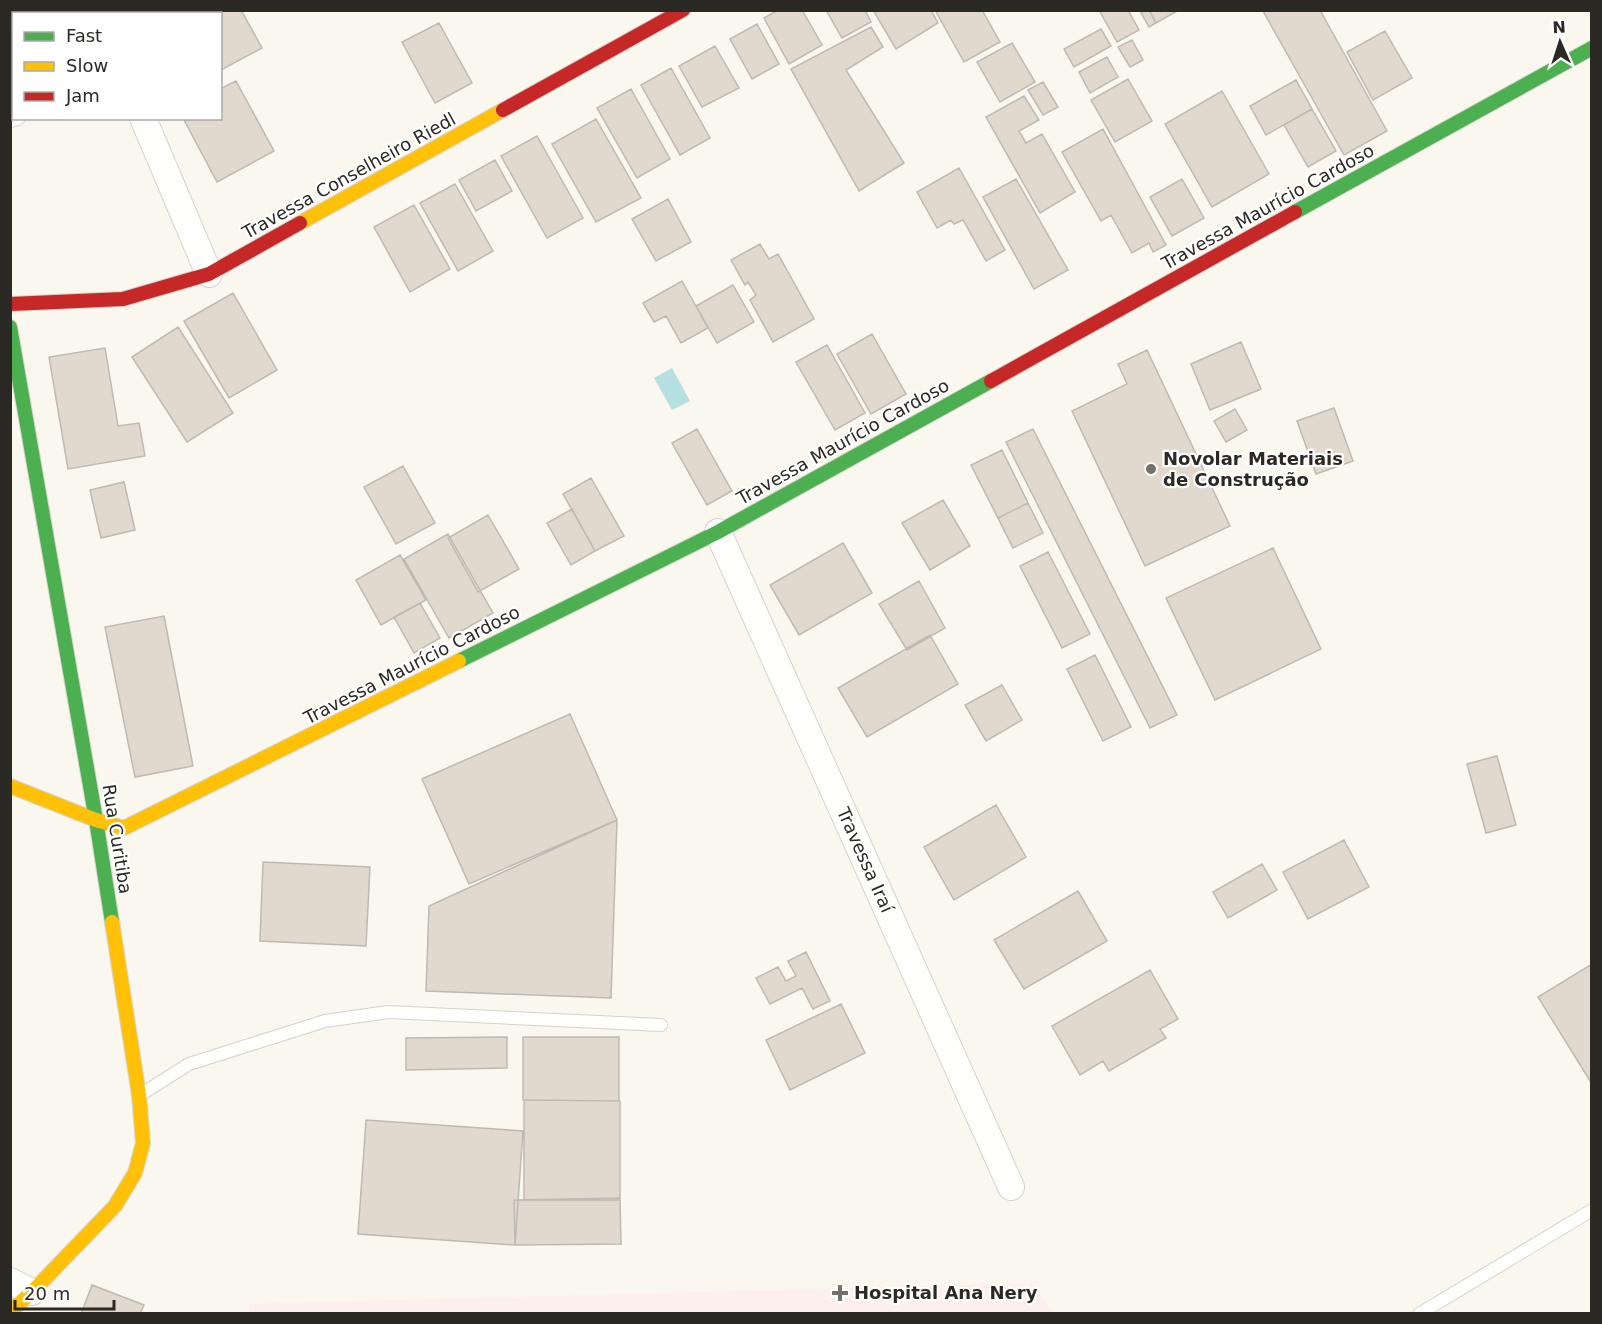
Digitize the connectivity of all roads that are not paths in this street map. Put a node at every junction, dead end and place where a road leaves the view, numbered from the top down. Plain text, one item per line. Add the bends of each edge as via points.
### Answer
1 (683, 10) edge
2 (1592, 48) edge
3 (144, 120) edge
4 (209, 274) junction
5 (10, 304) edge
6 (10, 327) edge
7 (718, 532) junction
8 (10, 786) edge
9 (96, 820) junction
10 (661, 1025) dead end
11 (139, 1095) junction
12 (1011, 1187) dead end
13 (1592, 1210) edge
14 (21, 1287) edge
15 (10, 1312) edge
16 (1419, 1314) edge

1 - 4 street, Travessa Conselheiro Riedl
2 - 7 street, Travessa Maurício Cardoso
3 - 4 street
4 - 5 street, Travessa Conselheiro Riedl via 123,299
6 - 9 street, Rua Curitiba
7 - 9 street, Travessa Maurício Cardoso via 142,820 124,828
7 - 12 street, Travessa Iraí
8 - 9 street, Travessa Maurício Cardoso
9 - 11 street, Rua Curitiba
10 - 11 lane via 388,1012 325,1021 189,1064
11 - 14 street, Rua Curitiba via 143,1143 135,1173 115,1206
13 - 16 lane
14 - 15 street, Rua Curitiba

